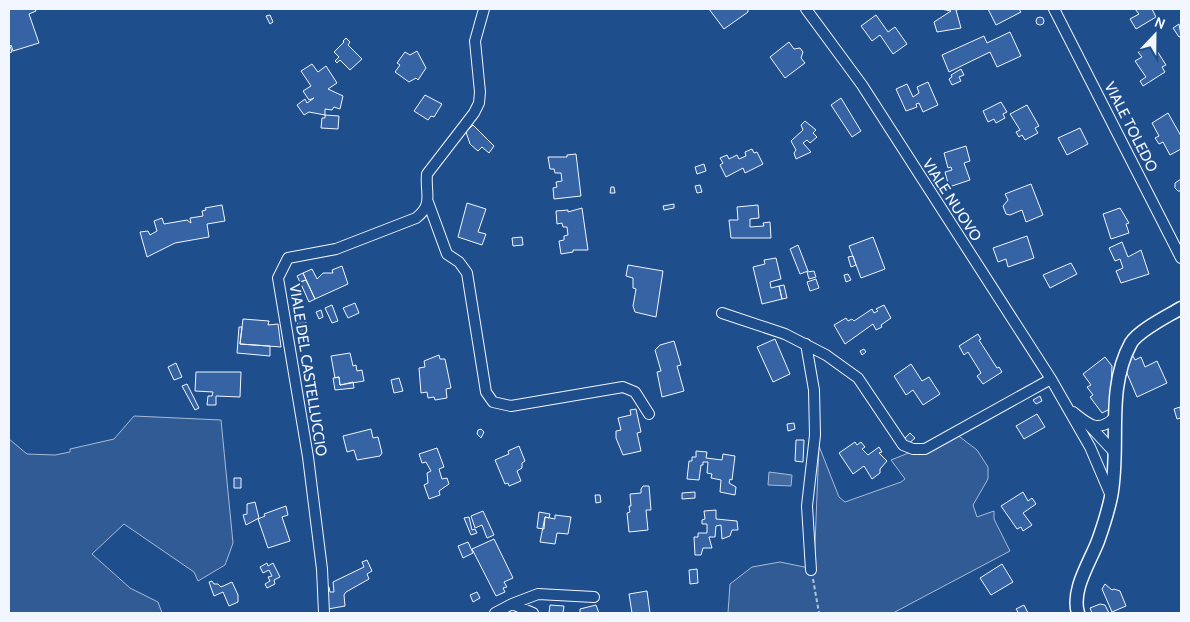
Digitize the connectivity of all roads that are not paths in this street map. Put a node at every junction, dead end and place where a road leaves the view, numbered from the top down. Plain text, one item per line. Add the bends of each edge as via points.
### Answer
1 (484, 9) edge
2 (806, 9) edge
3 (1054, 9) edge
4 (428, 202) junction
5 (1181, 258) edge
6 (1181, 308) edge
7 (722, 313) dead end
8 (806, 344) junction
9 (1051, 379) junction
10 (1070, 409) junction
11 (649, 414) dead end
12 (1116, 416) junction
13 (1087, 423) junction
14 (1090, 447) junction
15 (1115, 453) junction
16 (1111, 496) junction
17 (811, 570) road end
18 (594, 597) dead end
19 (512, 604) junction
20 (324, 613) edge
21 (495, 613) edge
22 (533, 613) edge
23 (1078, 613) edge

1 - 4 street via 474,40 480,103 427,174
2 - 9 street, VIALE NUOVO via 862,85
3 - 5 street, VIALE TOLEDO
4 - 11 street via 447,254 467,272 486,392 493,402 511,406 623,387 635,392
4 - 20 street, VIALE DEL CASTELLUCCIO via 425,211 416,218 336,249 288,258 278,278 308,457
6 - 12 street via 1132,341 1120,368
7 - 8 street
8 - 9 street via 858,378 903,445 913,449 925,449
8 - 17 street via 814,390 815,435 807,506
9 - 10 street, VIALE NUOVO
10 - 13 street, VIALE NUOVO
10 - 14 street, VIALE NUOVO
12 - 13 street via 1108,425
12 - 15 street
13 - 15 street, VIALE NUOVO
14 - 15 street
14 - 16 street, VIALE NUOVO
15 - 16 street
16 - 23 street via 1081,583 1076,606
18 - 19 street via 538,594
19 - 21 street
19 - 22 street

